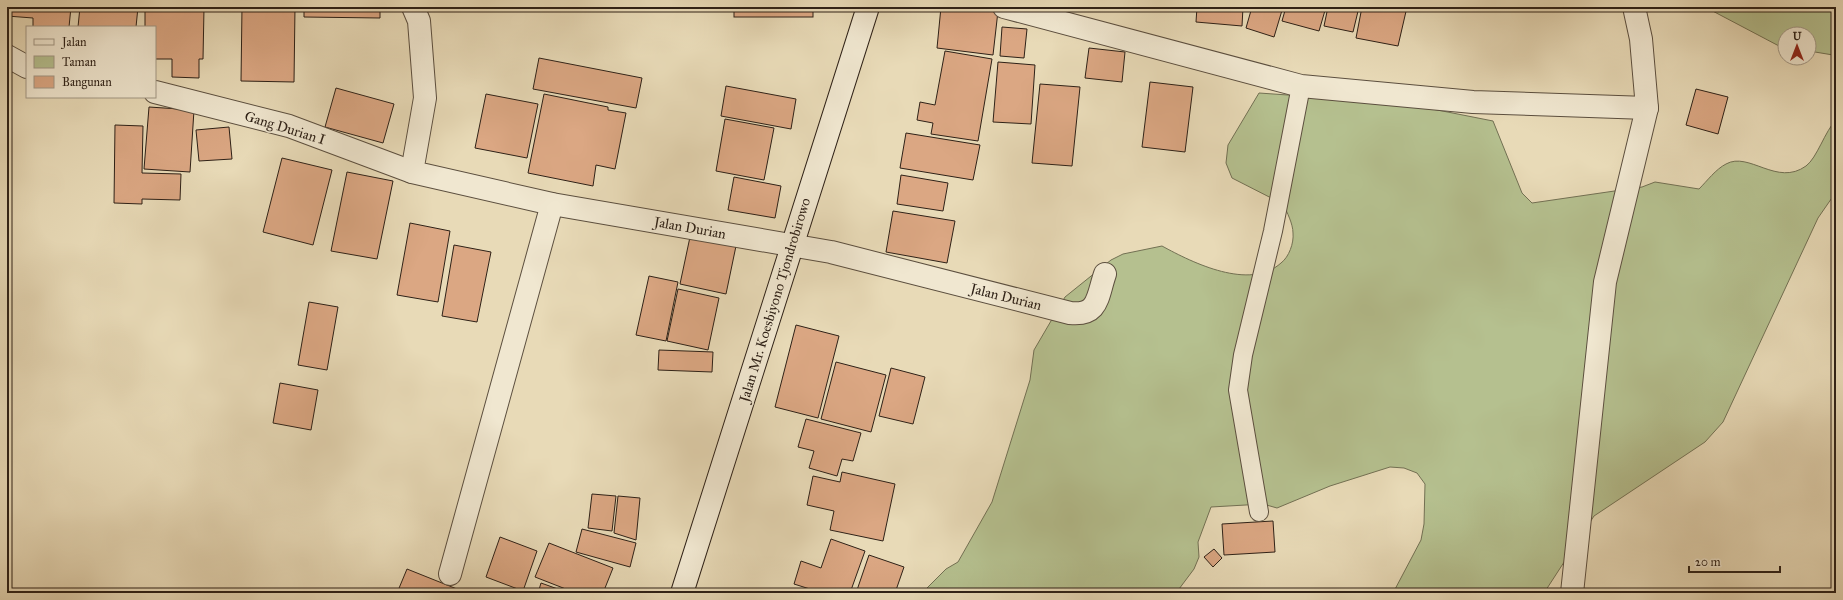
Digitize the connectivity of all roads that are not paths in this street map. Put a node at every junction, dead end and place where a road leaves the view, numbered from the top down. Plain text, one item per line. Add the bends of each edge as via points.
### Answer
1 (413, 7) edge
2 (868, 7) edge
3 (1004, 7) edge
4 (1634, 7) edge
5 (7, 56) edge
6 (26, 66) edge
7 (1301, 86) junction
8 (156, 92) edge
9 (1647, 108) junction
10 (412, 172) junction
11 (552, 204) junction
12 (792, 246) junction
13 (1105, 274) dead end
14 (1259, 512) dead end
15 (450, 574) dead end
16 (682, 593) edge
17 (1572, 593) edge

1 - 10 street via 418,21 425,98
2 - 12 street, Jalan Mr. Koesbiyono Tjondrobirowo
3 - 7 street
4 - 9 street via 1641,39
5 - 6 street
7 - 9 street via 1473,102
7 - 14 lane via 1273,231 1243,355 1238,390
8 - 10 street, Gang Durian I via 289,126
9 - 17 street via 1605,282
10 - 11 street, Jalan Durian
11 - 12 street, Jalan Durian
11 - 15 street
12 - 13 street, Jalan Durian via 831,252 1080,314 1093,309
12 - 16 street, Jalan Mr. Koesbiyono Tjondrobirowo

